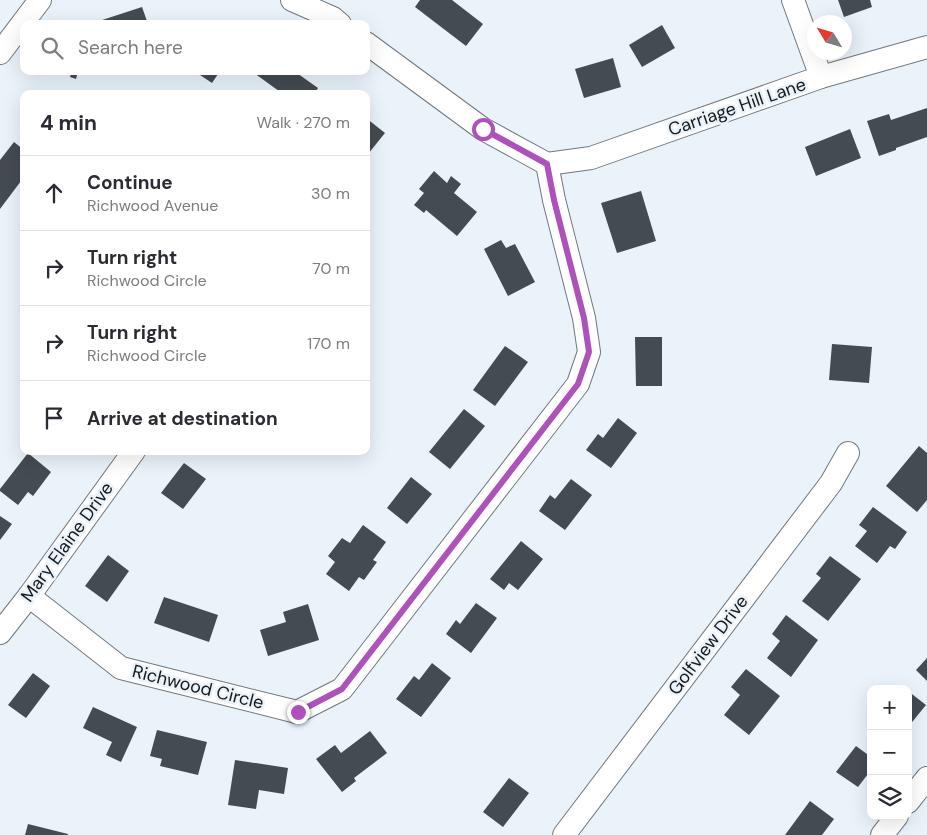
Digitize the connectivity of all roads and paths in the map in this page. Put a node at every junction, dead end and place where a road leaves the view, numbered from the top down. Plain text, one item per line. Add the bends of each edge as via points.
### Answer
1 (40, 0) edge
2 (292, 0) edge
3 (793, 0) edge
4 (25, 20) edge
5 (335, 20) edge
6 (20, 26) edge
7 (370, 46) edge
8 (927, 47) edge
9 (0, 53) edge
10 (821, 77) junction
11 (547, 164) junction
12 (848, 453) dead end
13 (131, 455) edge
14 (29, 596) junction
15 (0, 632) edge
16 (927, 778) edge
17 (912, 797) edge
18 (894, 820) edge
19 (564, 835) edge
20 (882, 835) edge

1 - 4 street
2 - 5 street
3 - 10 street
6 - 9 street
7 - 11 street via 483,129
8 - 10 street, Carriage Hill Lane
10 - 11 street, Carriage Hill Lane via 591,158
11 - 14 street, Richwood Circle via 589,352 578,384 342,689 298,712 121,668
12 - 19 street, Golfview Drive via 831,483
13 - 14 street, Mary Elaine Drive
14 - 15 street, Mary Elaine Drive
16 - 17 street
18 - 20 street

